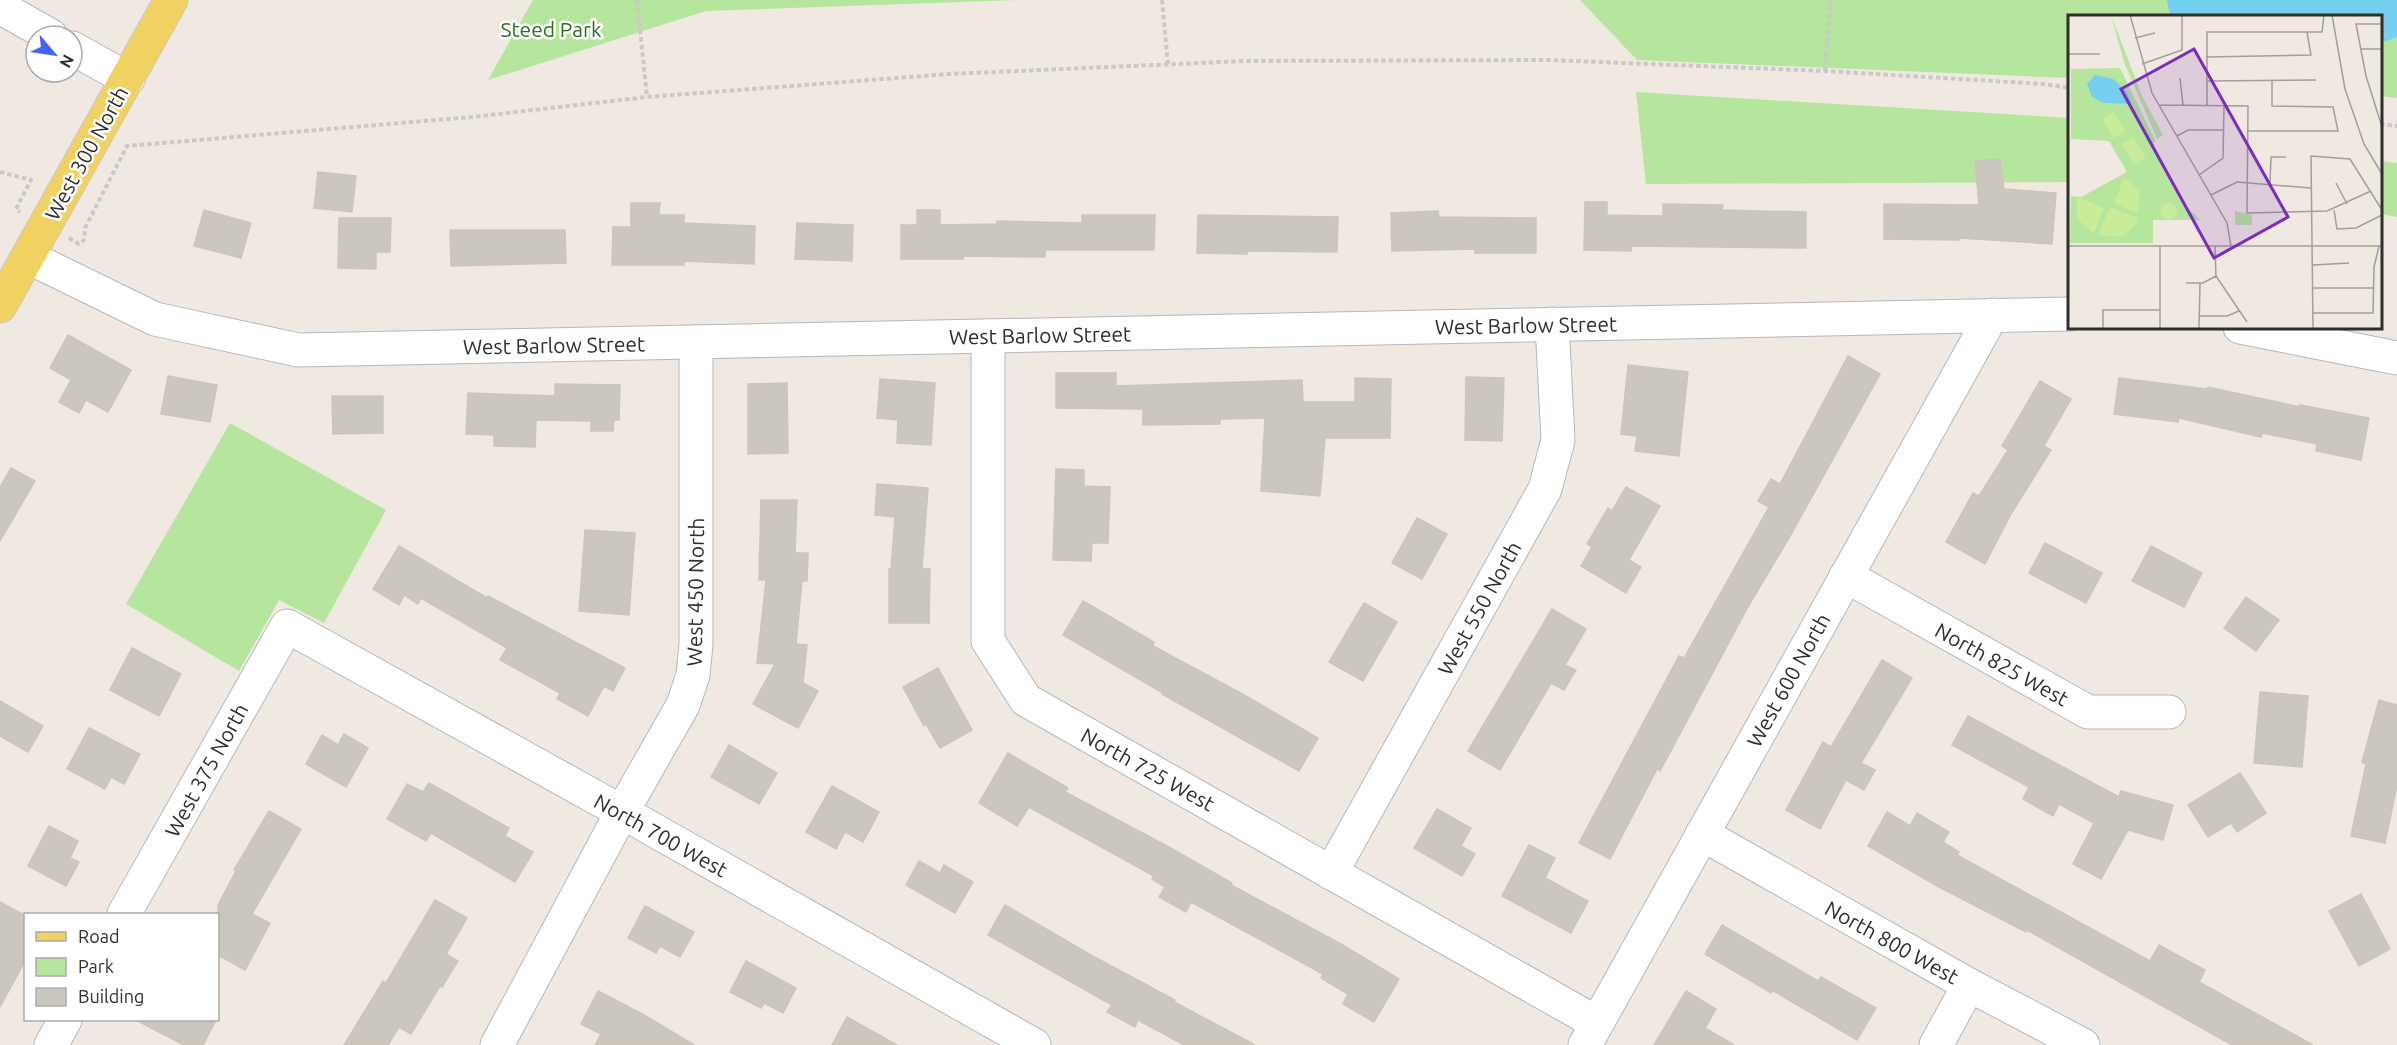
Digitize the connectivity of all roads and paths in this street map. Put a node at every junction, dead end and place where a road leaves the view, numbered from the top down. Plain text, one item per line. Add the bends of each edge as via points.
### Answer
1 (171, 0) edge
2 (637, 0) edge
3 (1162, 0) edge
4 (1831, 0) edge
5 (0, 7) edge
6 (30, 24) edge
7 (84, 55) edge
8 (1168, 64) junction
9 (1825, 71) junction
10 (128, 79) junction
11 (2068, 87) edge
12 (647, 98) junction
13 (2382, 124) edge
14 (2397, 126) edge
15 (0, 172) edge
16 (16, 209) dead end
17 (79, 243) dead end
18 (28, 257) junction
19 (0, 306) edge
20 (2068, 314) edge
21 (1992, 315) junction
22 (1552, 324) junction
23 (2245, 328) edge
24 (988, 336) junction
25 (696, 342) junction
26 (2397, 358) edge
27 (1846, 576) junction
28 (287, 626) joint
29 (2169, 712) dead end
30 (622, 812) junction
31 (1702, 834) junction
32 (1330, 873) junction
33 (125, 913) edge
34 (1969, 985) junction
35 (64, 1021) edge
36 (1591, 1034) edge
37 (51, 1045) edge
38 (497, 1045) edge
39 (1034, 1045) edge
40 (1935, 1045) edge
41 (2083, 1045) edge

1 - 10 main road, West 300 North
2 - 12 path
3 - 8 path
4 - 9 path
5 - 6 street
7 - 10 street
8 - 9 path via 1549,60
8 - 12 path via 949,74
9 - 11 path
10 - 18 main road, West 300 North
12 - 17 path via 127,146 85,228 84,240
13 - 14 path
15 - 16 path via 31,180
18 - 19 main road, West 300 North
18 - 25 street, West Barlow Street via 155,319 298,350
20 - 21 street, West Barlow Street
21 - 22 street, West Barlow Street
21 - 27 street, West 600 North
22 - 24 street, West Barlow Street
22 - 32 street, West 550 North via 1558,440 1545,489
23 - 26 street
24 - 25 street, West Barlow Street
24 - 32 street, North 725 West via 988,641 1026,700
25 - 30 street, West 450 North via 693,675 683,705
27 - 29 street, North 825 West via 2088,712
27 - 31 street, West 600 North
28 - 30 street, North 700 West
28 - 33 street, West 375 North
30 - 38 street, West 450 North
30 - 39 street, North 700 West
31 - 34 street, North 800 West
31 - 36 street, West 600 North
32 - 36 street, North 725 West
34 - 40 street
34 - 41 street, North 800 West
35 - 37 street

